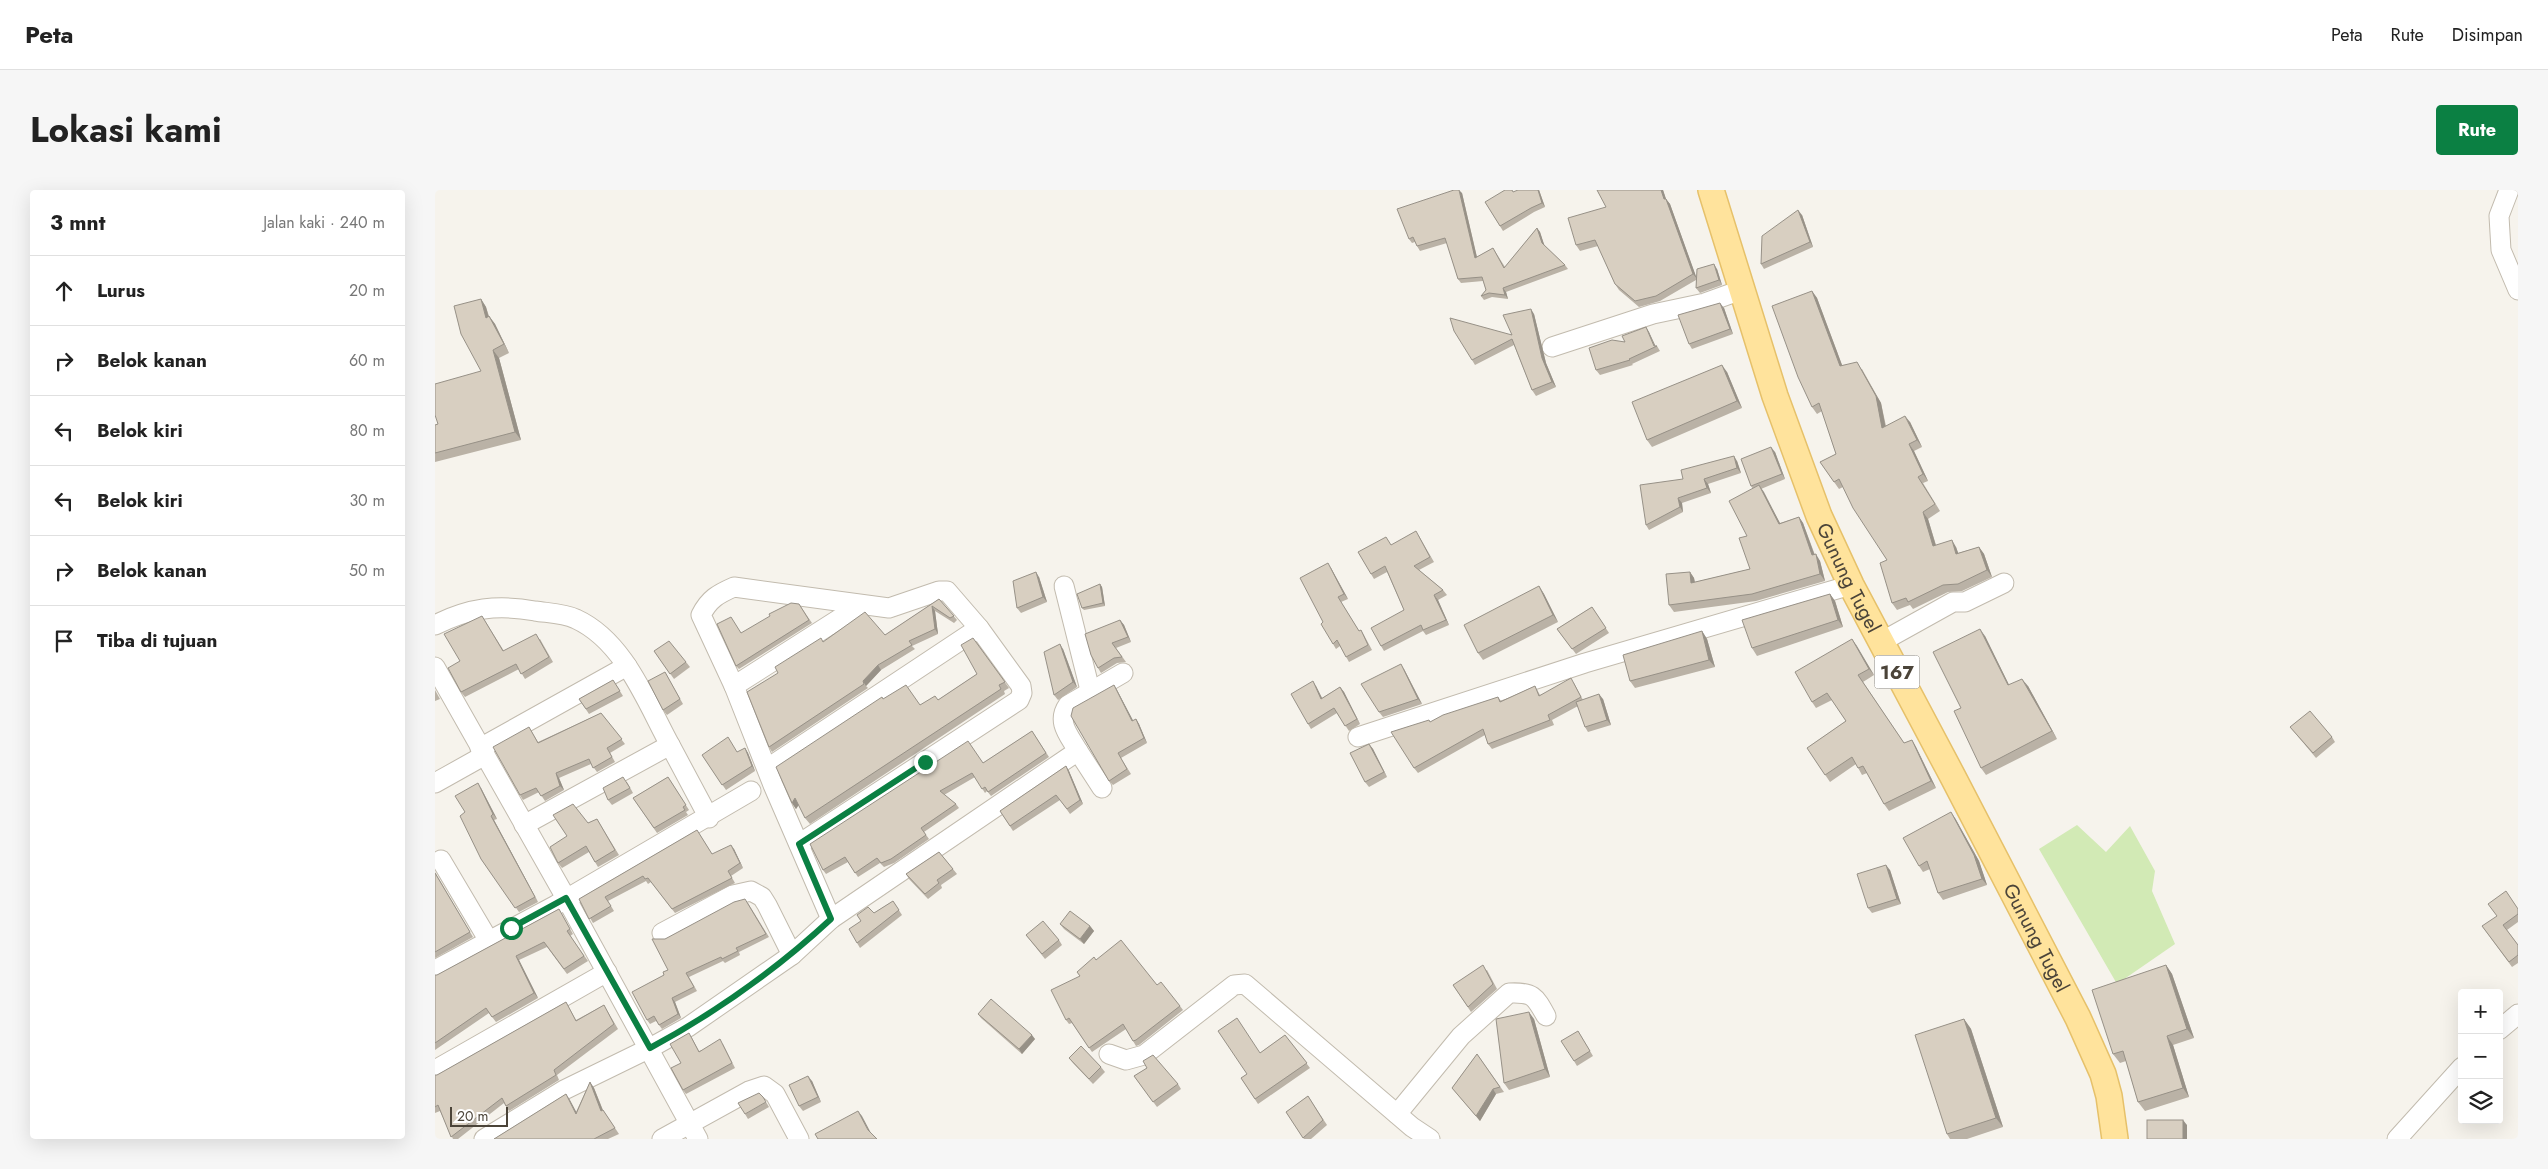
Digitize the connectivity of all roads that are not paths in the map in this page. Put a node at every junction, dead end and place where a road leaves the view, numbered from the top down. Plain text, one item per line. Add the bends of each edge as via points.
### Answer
1 (1711, 190) edge
2 (2509, 190) edge
3 (1741, 290) junction
4 (2518, 290) edge
5 (1552, 347) dead end
6 (2004, 583) dead end
7 (1851, 585) junction
8 (1064, 586) dead end
9 (861, 605) junction
10 (435, 625) edge
11 (979, 628) junction
12 (1881, 642) junction
13 (627, 666) junction
14 (435, 667) edge
15 (1123, 673) dead end
16 (734, 686) junction
17 (1090, 690) junction
18 (1358, 737) dead end
19 (670, 745) junction
20 (1078, 751) junction
21 (482, 752) junction
22 (768, 768) junction
23 (435, 783) edge
24 (1102, 788) dead end
25 (751, 791) dead end
26 (709, 818) junction
27 (525, 825) junction
28 (799, 844) junction
29 (437, 857) edge
30 (566, 898) junction
31 (831, 919) junction
32 (662, 933) dead end
33 (489, 941) junction
34 (792, 955) junction
35 (435, 970) edge
36 (607, 972) junction
37 (2518, 1014) edge
38 (1547, 1016) dead end
39 (2503, 1027) edge
40 (650, 1048) junction
41 (1109, 1054) dead end
42 (435, 1070) edge
43 (2458, 1071) edge
44 (1397, 1114) junction
45 (693, 1131) edge
46 (484, 1139) edge
47 (662, 1139) edge
48 (799, 1139) edge
49 (1429, 1139) edge
50 (2115, 1139) edge
51 (2397, 1139) edge

1 - 3 main road, Gunung Tugel / 167
2 - 4 street via 2499,216 2501,250
3 - 5 street
3 - 7 main road, Gunung Tugel / 167 via 1789,439
6 - 12 street via 1965,602 1953,602
7 - 12 main road, Gunung Tugel / 167
7 - 18 street via 1585,663
8 - 17 street
9 - 11 street via 889,608 947,591
9 - 16 street
9 - 16 street via 747,587 734,587 720,593 707,603 701,616
10 - 13 street via 476,609 518,608 573,617 593,628
11 - 22 street
11 - 28 street via 1021,686 1019,700
12 - 50 main road, Gunung Tugel / 167 via 2078,1018 2103,1074
13 - 19 street
13 - 21 street
14 - 21 street
15 - 17 street
16 - 22 street
17 - 20 street via 1068,705 1063,713 1062,722
19 - 26 street
19 - 27 street
20 - 24 street
20 - 31 street
21 - 23 street
21 - 27 street
22 - 28 street
25 - 26 street
26 - 30 street
27 - 30 street
28 - 31 street
29 - 33 street
30 - 33 street
30 - 36 street
31 - 34 street
32 - 34 street via 733,895 751,891 762,897
33 - 35 street
34 - 40 street via 688,1027
36 - 40 street
36 - 42 street
37 - 39 street
38 - 44 street via 1537,998 1526,992 1509,993 1461,1036
40 - 45 street
40 - 46 street via 564,1090
41 - 44 street via 1126,1060 1143,1056 1234,985 1245,984
43 - 51 street
44 - 49 street
45 - 47 street
45 - 48 street via 749,1091 765,1086 775,1094

